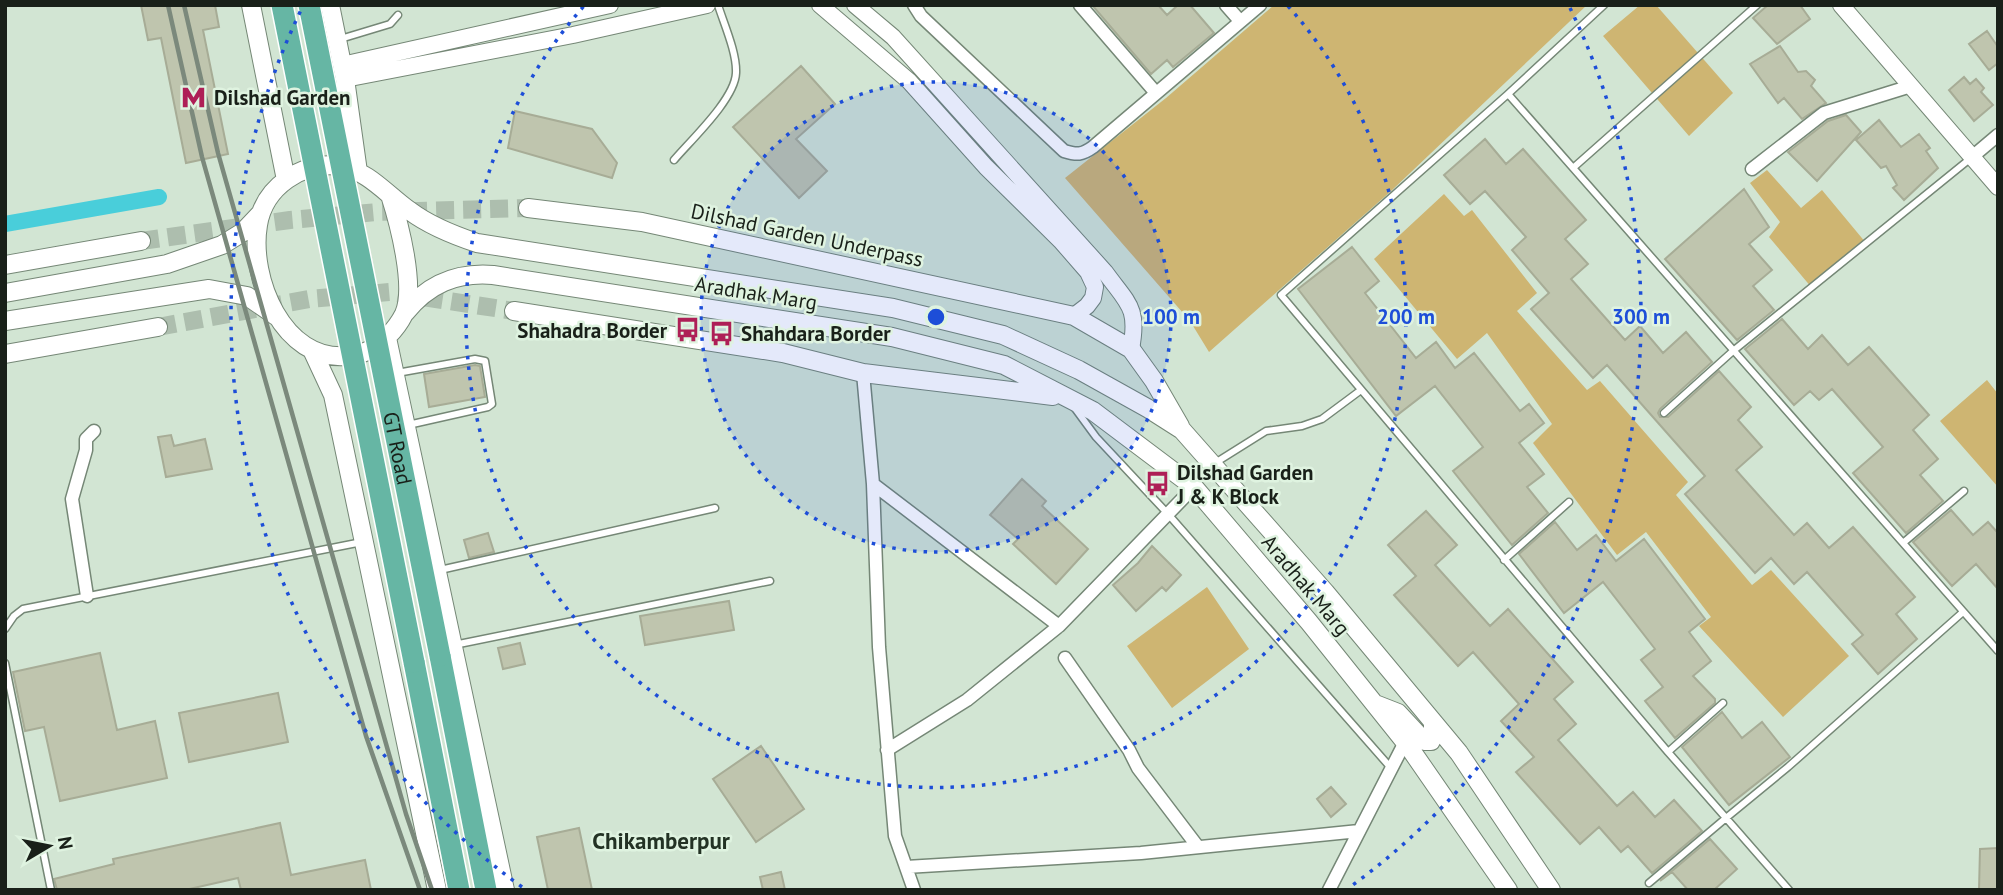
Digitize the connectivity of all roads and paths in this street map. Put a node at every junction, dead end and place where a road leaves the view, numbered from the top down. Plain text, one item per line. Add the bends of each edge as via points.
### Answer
1 (251, 5) edge
2 (282, 5) edge
3 (309, 5) edge
4 (330, 5) edge
5 (610, 5) edge
6 (707, 5) edge
7 (718, 5) edge
8 (820, 5) edge
9 (855, 5) edge
10 (914, 5) edge
11 (1080, 5) edge
12 (1226, 5) edge
13 (1260, 5) edge
14 (1604, 5) edge
15 (1757, 5) edge
16 (1841, 5) edge
17 (837, 11) edge
18 (398, 15) dead end
19 (1240, 21) junction
20 (337, 40) junction
21 (344, 72) junction
22 (1911, 86) junction
23 (1156, 93) junction
24 (1508, 94) junction
25 (946, 95) junction
26 (934, 109) junction
27 (1998, 135) edge
28 (1972, 157) junction
29 (674, 160) dead end
30 (1573, 168) junction
31 (1752, 169) dead end
32 (358, 172) junction
33 (286, 180) junction
34 (1998, 187) edge
35 (390, 195) junction
36 (528, 208) tunnel mouth
37 (261, 213) junction
38 (141, 240) tunnel mouth
39 (5, 265) edge
40 (1099, 276) junction
41 (5, 293) edge
42 (514, 311) tunnel mouth
43 (405, 313) junction
44 (1074, 316) junction
45 (278, 317) junction
46 (5, 321) edge
47 (158, 327) tunnel mouth
48 (387, 338) junction
49 (1131, 349) junction
50 (1733, 351) junction
51 (313, 352) junction
52 (5, 354) edge
53 (863, 373) junction
54 (395, 374) junction
55 (1361, 390) junction
56 (1067, 397) junction
57 (1664, 413) dead end
58 (406, 425) junction
59 (1182, 430) junction
60 (94, 431) dead end
61 (1213, 465) junction
62 (873, 484) junction
63 (1194, 487) junction
64 (1964, 491) dead end
65 (1569, 502) dead end
66 (715, 508) dead end
67 (1168, 514) junction
68 (364, 541) junction
69 (1903, 543) junction
70 (1504, 560) junction
71 (438, 571) junction
72 (770, 581) dead end
73 (87, 596) junction
74 (1964, 612) junction
75 (6, 625) edge
76 (1059, 626) junction
77 (447, 651) junction
78 (1998, 651) edge
79 (1065, 658) dead end
80 (5, 663) edge
81 (1723, 703) dead end
82 (1375, 704) junction
83 (1433, 722) junction
84 (1405, 742) junction
85 (887, 750) junction
86 (1668, 752) junction
87 (1391, 768) junction
88 (1727, 818) junction
89 (1359, 831) junction
90 (1198, 847) junction
91 (906, 867) junction
92 (1649, 883) dead end
93 (51, 890) edge
94 (437, 890) edge
95 (459, 890) edge
96 (486, 890) edge
97 (505, 890) edge
98 (914, 890) edge
99 (1329, 890) edge
100 (1508, 890) edge
101 (1550, 890) edge
102 (1789, 890) edge

1 - 33 main road
2 - 95 highway, GT Road, bridge
3 - 77 highway, GT Road, bridge
4 - 20 main road
5 - 21 street
6 - 21 street via 573,35
7 - 29 lane via 736,76 725,100
8 - 17 street
9 - 25 street via 893,37
10 - 23 street via 1064,151 1084,154
11 - 23 street
12 - 19 street
13 - 19 street
14 - 24 lane
15 - 30 lane
16 - 22 street
17 - 26 street
18 - 20 lane via 390,24
19 - 23 street
20 - 21 main road
21 - 32 main road
22 - 28 street
22 - 31 street via 1824,113
24 - 30 lane
24 - 55 lane via 1281,295
25 - 26 street
25 - 40 street
26 - 40 street via 986,167
27 - 28 street
28 - 34 street
28 - 50 lane
30 - 50 lane
32 - 33 main road via 337,166 315,167
32 - 35 main road
33 - 37 main road
35 - 43 main road via 406,265
35 - 59 main road, Aradhak Marg via 430,225 477,243 893,308 1003,335 1079,370
36 - 44 main road, Dilshad Garden Underpass via 642,222
37 - 41 main road via 222,245 167,264
37 - 45 main road via 256,236 259,261
38 - 39 main road
40 - 44 street via 1093,298
40 - 49 street via 1132,310
42 - 53 main road via 783,353
43 - 48 main road
43 - 56 main road, Aradhak Marg via 425,292 450,278 493,275 892,337 1004,365
44 - 49 main road, Aradhak Marg
45 - 46 main road via 247,296 209,289
45 - 51 main road via 292,338
47 - 52 main road
48 - 51 main road via 352,356
48 - 54 main road, GT Road
49 - 59 main road, Aradhak Marg
50 - 57 lane
50 - 69 lane
51 - 68 main road via 333,395
53 - 56 main road
53 - 62 street
54 - 58 main road, GT Road
54 - 58 lane via 485,361 492,404
55 - 61 lane via 1322,419 1266,431
55 - 70 lane
56 - 63 main road, Aradhak Marg via 1093,411
56 - 67 lane via 1096,437
58 - 71 main road, GT Road
59 - 61 main road, Aradhak Marg
60 - 73 street via 86,439 72,499
61 - 83 main road, Aradhak Marg
62 - 76 street
62 - 85 street
63 - 67 street
63 - 82 main road, Aradhak Marg
64 - 69 lane
65 - 70 lane
66 - 71 lane
67 - 76 street
67 - 87 lane
68 - 73 lane
68 - 94 main road
69 - 74 lane
70 - 86 lane
71 - 77 main road, GT Road
72 - 77 lane
73 - 75 lane via 23,609
74 - 78 lane
74 - 88 lane
76 - 85 street via 967,700
77 - 96 highway, GT Road via 462,776
77 - 97 main road, GT Road
79 - 90 street via 1138,768
80 - 93 lane
81 - 86 lane
82 - 83 main road via 1398,712 1424,741 1431,741
82 - 84 main road, Aradhak Marg
83 - 101 main road, Aradhak Marg via 1459,753
84 - 87 street
84 - 100 main road, Aradhak Marg
85 - 91 street via 895,836
86 - 88 lane
87 - 89 street
88 - 92 lane
88 - 102 lane
89 - 90 street
89 - 99 street
90 - 91 street
91 - 98 street

